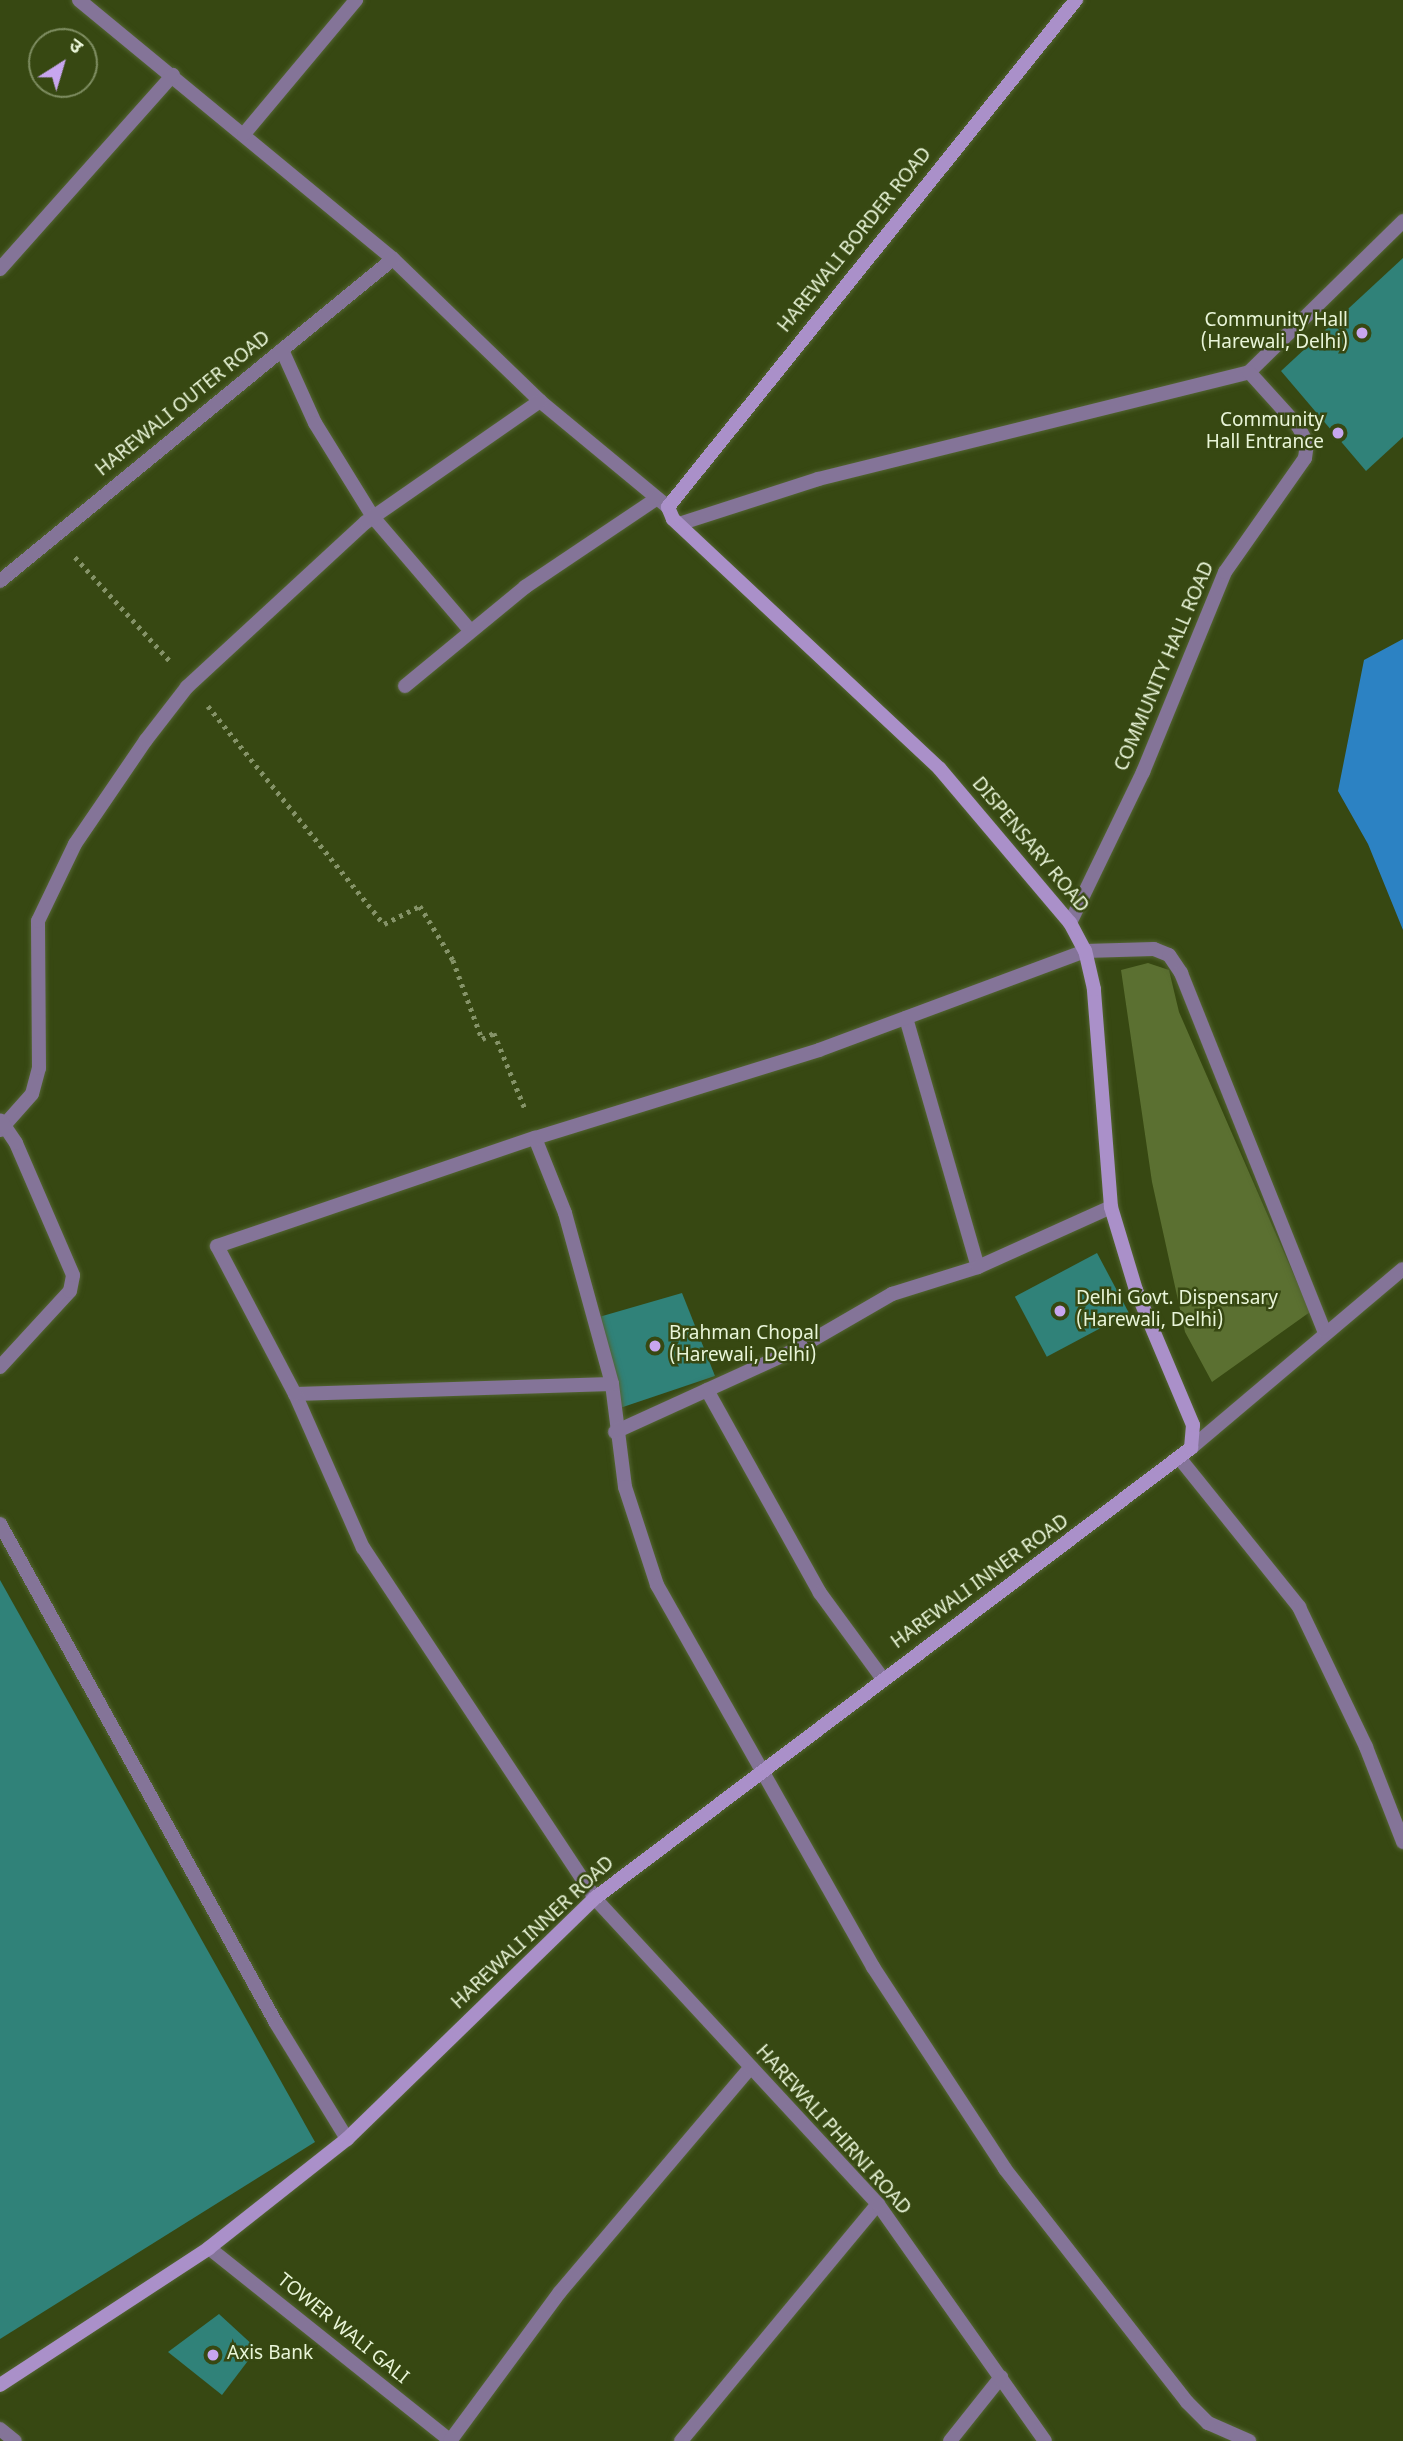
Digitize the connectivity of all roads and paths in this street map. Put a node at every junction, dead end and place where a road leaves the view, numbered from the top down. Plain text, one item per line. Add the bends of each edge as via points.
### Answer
1 (79, 0) edge
2 (356, 0) edge
3 (1076, 0) edge
4 (173, 75) junction
5 (244, 134) junction
6 (1403, 220) edge
7 (393, 259) junction
8 (0, 269) edge
9 (282, 350) junction
10 (1249, 372) junction
11 (540, 401) junction
12 (656, 499) junction
13 (668, 507) junction
14 (373, 517) junction
15 (679, 524) junction
16 (55, 536) junction
17 (0, 581) edge
18 (469, 629) junction
19 (191, 684) junction
20 (404, 686) dead end
21 (1070, 923) junction
22 (1085, 951) junction
23 (905, 1018) junction
24 (2, 1125) edge
25 (536, 1138) junction
26 (1111, 1207) junction
27 (978, 1267) junction
28 (1403, 1269) edge
29 (1324, 1331) junction
30 (0, 1367) edge
31 (612, 1384) junction
32 (707, 1390) junction
33 (295, 1394) junction
34 (615, 1432) junction
35 (1189, 1448) junction
36 (0, 1524) edge
37 (883, 1679) junction
38 (760, 1769) junction
39 (1403, 1842) edge
40 (595, 1898) junction
41 (749, 2069) junction
42 (347, 2139) junction
43 (878, 2204) junction
44 (209, 2248) junction
45 (1001, 2377) junction
46 (0, 2385) edge
47 (0, 2429) edge
48 (15, 2441) edge
49 (451, 2441) edge
50 (681, 2441) edge
51 (950, 2441) edge
52 (1045, 2441) edge
53 (1249, 2441) edge

1 - 4 street
2 - 5 street
3 - 13 street, HAREWALI BORDER ROAD
4 - 5 street
4 - 8 street
5 - 7 street
6 - 10 street
7 - 9 street, HAREWALI OUTER ROAD
7 - 11 street
9 - 14 street via 315,423
9 - 16 street, HAREWALI OUTER ROAD
10 - 15 street via 818,479
10 - 21 street, COMMUNITY HALL ROAD via 1298,426 1307,443 1304,458 1225,572 1143,772
11 - 12 street
11 - 14 street
12 - 13 street
12 - 18 street
13 - 15 street, DISPENSARY ROAD
14 - 18 street
14 - 19 street
15 - 21 street, DISPENSARY ROAD via 940,769
16 - 17 street, HAREWALI OUTER ROAD
16 - 19 path
18 - 20 street
19 - 24 street via 146,740 55,880 38,921 39,1068 32,1094
19 - 25 path via 384,924 420,906 453,960 482,1039 494,1033
21 - 22 street, DISPENSARY ROAD
22 - 23 street
22 - 26 street, DISPENSARY ROAD via 1094,989
22 - 29 street via 1154,949 1169,956 1181,973
23 - 25 street via 819,1050
23 - 27 street
24 - 30 street via 73,1275 69,1291
25 - 31 street via 565,1213
25 - 33 street, HAREWALI PHIRNI ROAD via 217,1246
26 - 27 street
26 - 35 street, DISPENSARY ROAD
27 - 32 street via 892,1294 797,1349
28 - 29 street
29 - 35 street
31 - 33 street
31 - 34 street
32 - 34 street
32 - 37 street via 820,1593
33 - 40 street, HAREWALI PHIRNI ROAD via 363,1548
34 - 38 street via 625,1487 657,1585
35 - 37 street, HAREWALI INNER ROAD
35 - 39 street via 1299,1607 1366,1747
36 - 42 street via 276,2023
37 - 38 street, HAREWALI INNER ROAD
38 - 40 street, HAREWALI INNER ROAD
38 - 53 street via 873,1967 1005,2169 1187,2402 1208,2423
40 - 41 street, HAREWALI PHIRNI ROAD
40 - 42 street, HAREWALI INNER ROAD
41 - 43 street, HAREWALI PHIRNI ROAD
41 - 49 street via 560,2292
42 - 44 street, HAREWALI INNER ROAD
43 - 45 street, HAREWALI PHIRNI ROAD
43 - 50 street
44 - 46 street, HAREWALI INNER ROAD
44 - 49 street, TOWER WALI GALI
45 - 51 street
45 - 52 street, HAREWALI PHIRNI ROAD
47 - 48 street

